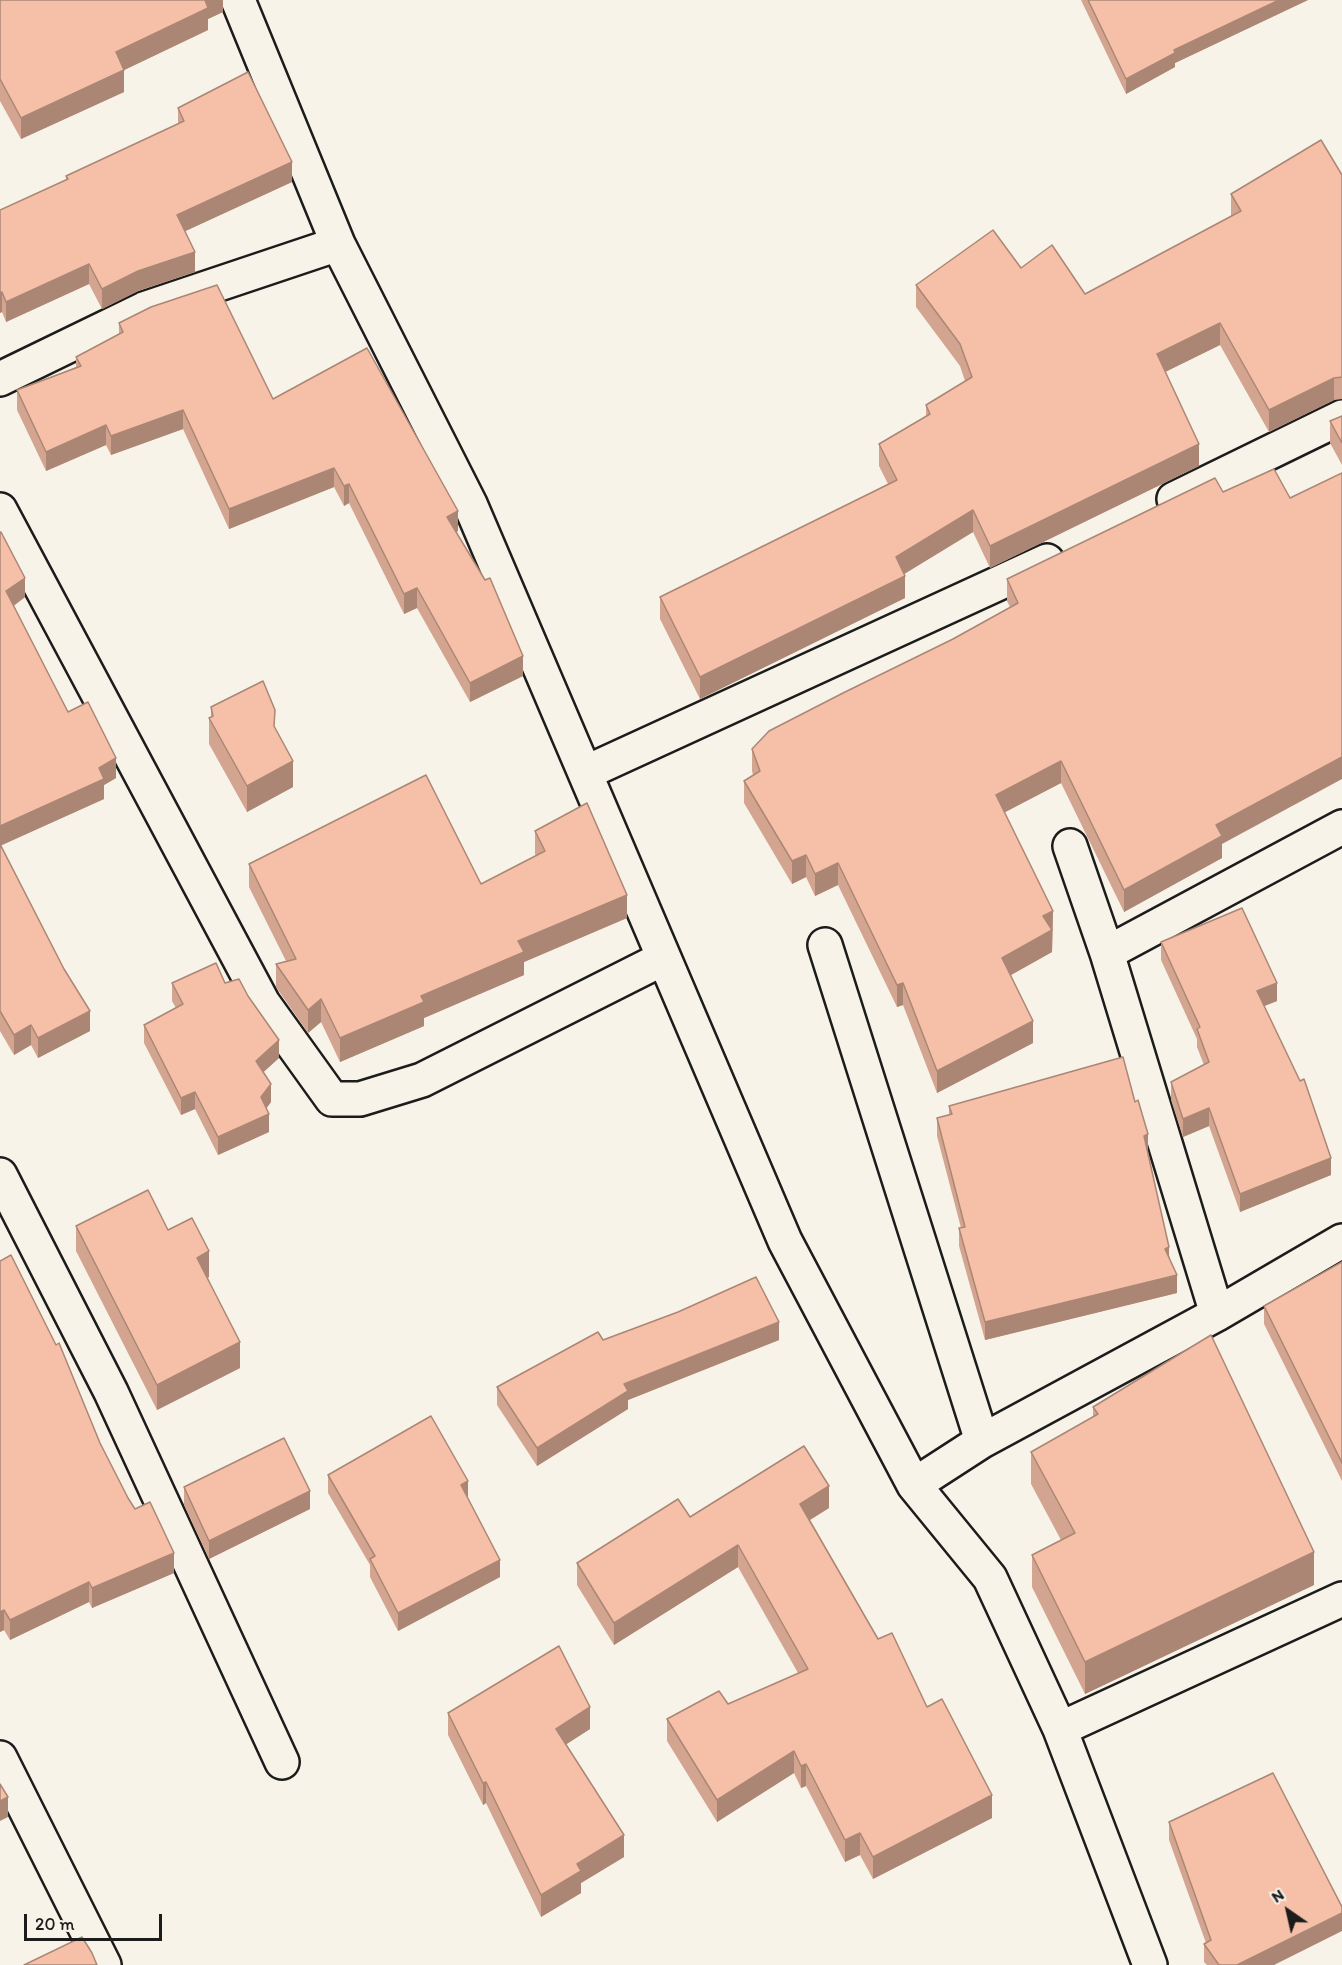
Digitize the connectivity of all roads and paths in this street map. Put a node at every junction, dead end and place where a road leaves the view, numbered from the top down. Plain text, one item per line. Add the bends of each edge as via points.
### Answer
1 (238, 0) edge
2 (338, 244) junction
3 (0, 379) edge
4 (1342, 417) edge
5 (0, 510) edge
6 (1151, 510) edge
7 (1076, 547) edge
8 (585, 773) junction
9 (1342, 827) edge
10 (1070, 846) dead end
11 (825, 945) dead end
12 (1107, 953) junction
13 (664, 958) junction
14 (0, 1175) edge
15 (1342, 1241) edge
16 (1217, 1314) junction
17 (982, 1441) junction
18 (914, 1485) junction
19 (1342, 1599) edge
20 (1060, 1730) junction
21 (0, 1758) edge
22 (282, 1762) dead end
23 (104, 1965) edge
24 (1150, 1965) edge

1 - 2 street
2 - 3 street via 144,309
2 - 8 street via 470,504
4 - 6 street
5 - 13 street via 263,1003 332,1100 360,1099 422,1080
7 - 8 street
8 - 13 street
9 - 12 street
10 - 12 street
11 - 17 street
12 - 16 street
13 - 18 street via 786,1241
14 - 22 street via 111,1392
15 - 16 street
16 - 17 street
17 - 18 street
18 - 20 street via 990,1578
19 - 20 street
20 - 24 street
21 - 23 street

